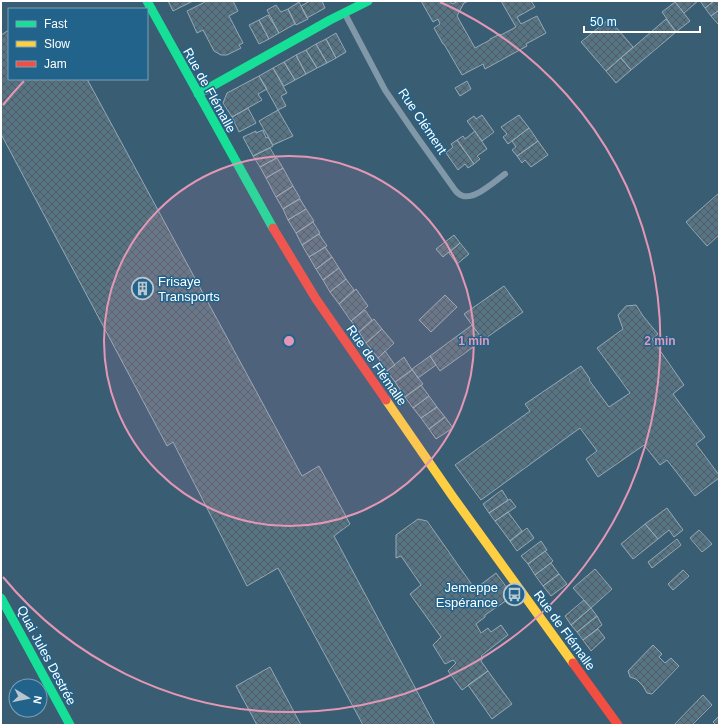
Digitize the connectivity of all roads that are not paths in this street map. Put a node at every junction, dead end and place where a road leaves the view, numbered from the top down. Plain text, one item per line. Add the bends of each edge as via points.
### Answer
1 (147, 1) edge
2 (368, 1) edge
3 (345, 14) junction
4 (198, 94) junction
5 (505, 174) dead end
6 (1, 598) edge
7 (70, 725) edge
8 (618, 725) edge

1 - 4 street, Rue de Flémalle
2 - 3 street
3 - 4 street
3 - 5 lane, Rue Clément via 386,90 459,194 463,196 478,193
4 - 8 street, Rue de Flémalle via 266,216 316,298 453,497
6 - 7 street, Quai Jules Destrée

